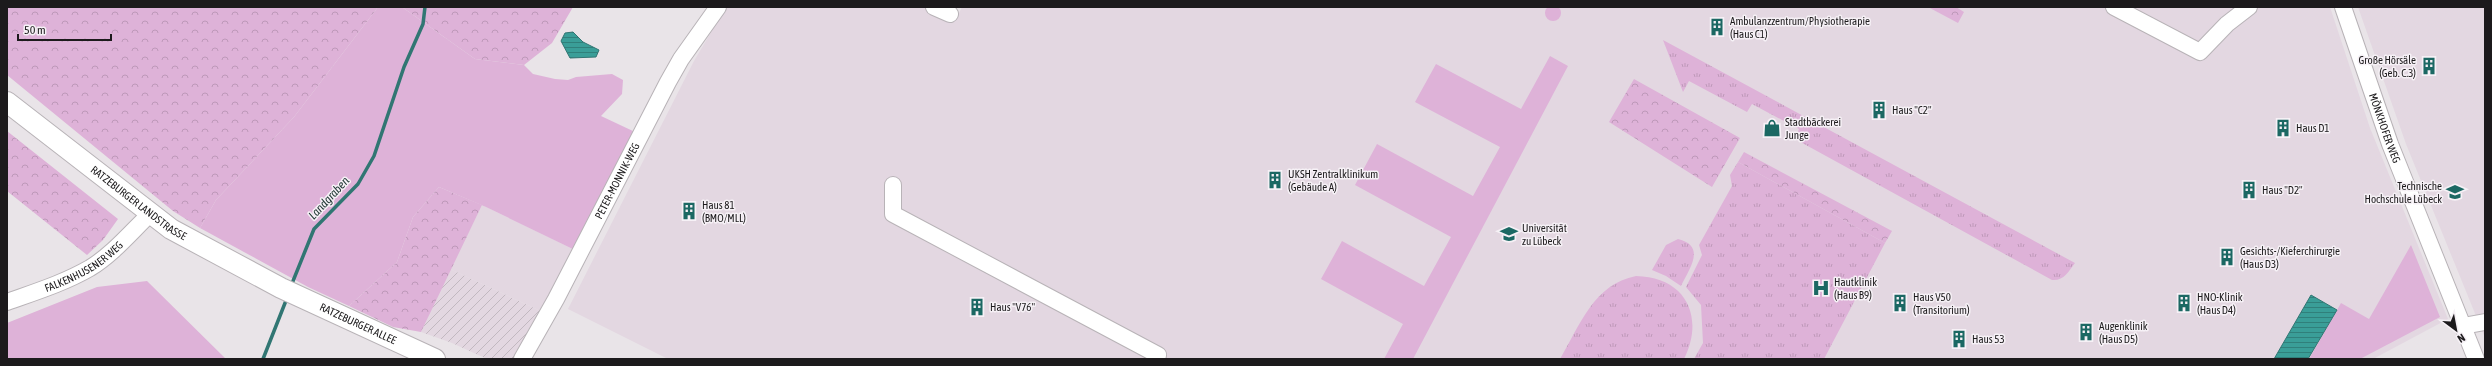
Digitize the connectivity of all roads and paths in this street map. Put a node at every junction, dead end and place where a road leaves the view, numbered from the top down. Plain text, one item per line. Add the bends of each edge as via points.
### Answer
1 (718, 7) edge
2 (934, 7) edge
3 (2114, 7) edge
4 (2249, 7) edge
5 (2343, 7) edge
6 (950, 14) dead end
7 (7, 102) edge
8 (893, 185) dead end
9 (150, 214) junction
10 (281, 288) joint
11 (7, 302) edge
12 (2485, 322) edge
13 (2463, 326) junction
14 (435, 359) edge
15 (522, 359) edge
16 (1158, 359) edge
17 (2476, 359) edge

1 - 15 street, PETER-MONNIK-WEG via 668,82 556,300
2 - 6 street
3 - 4 street via 2200,52 2227,24
5 - 13 street, MÖNKHOFER WEG via 2390,144
7 - 9 main road, RATZEBURGER LANDSTRASSE
8 - 16 street via 893,214 1146,348 1158,355
9 - 10 main road, RATZEBURGER LANDSTRASSE via 171,229
9 - 11 street, FALKENHUSENER WEG via 90,267 63,281
10 - 14 main road, RATZEBURGER ALLEE
12 - 13 street
13 - 17 street, MÖNKHOFER WEG

